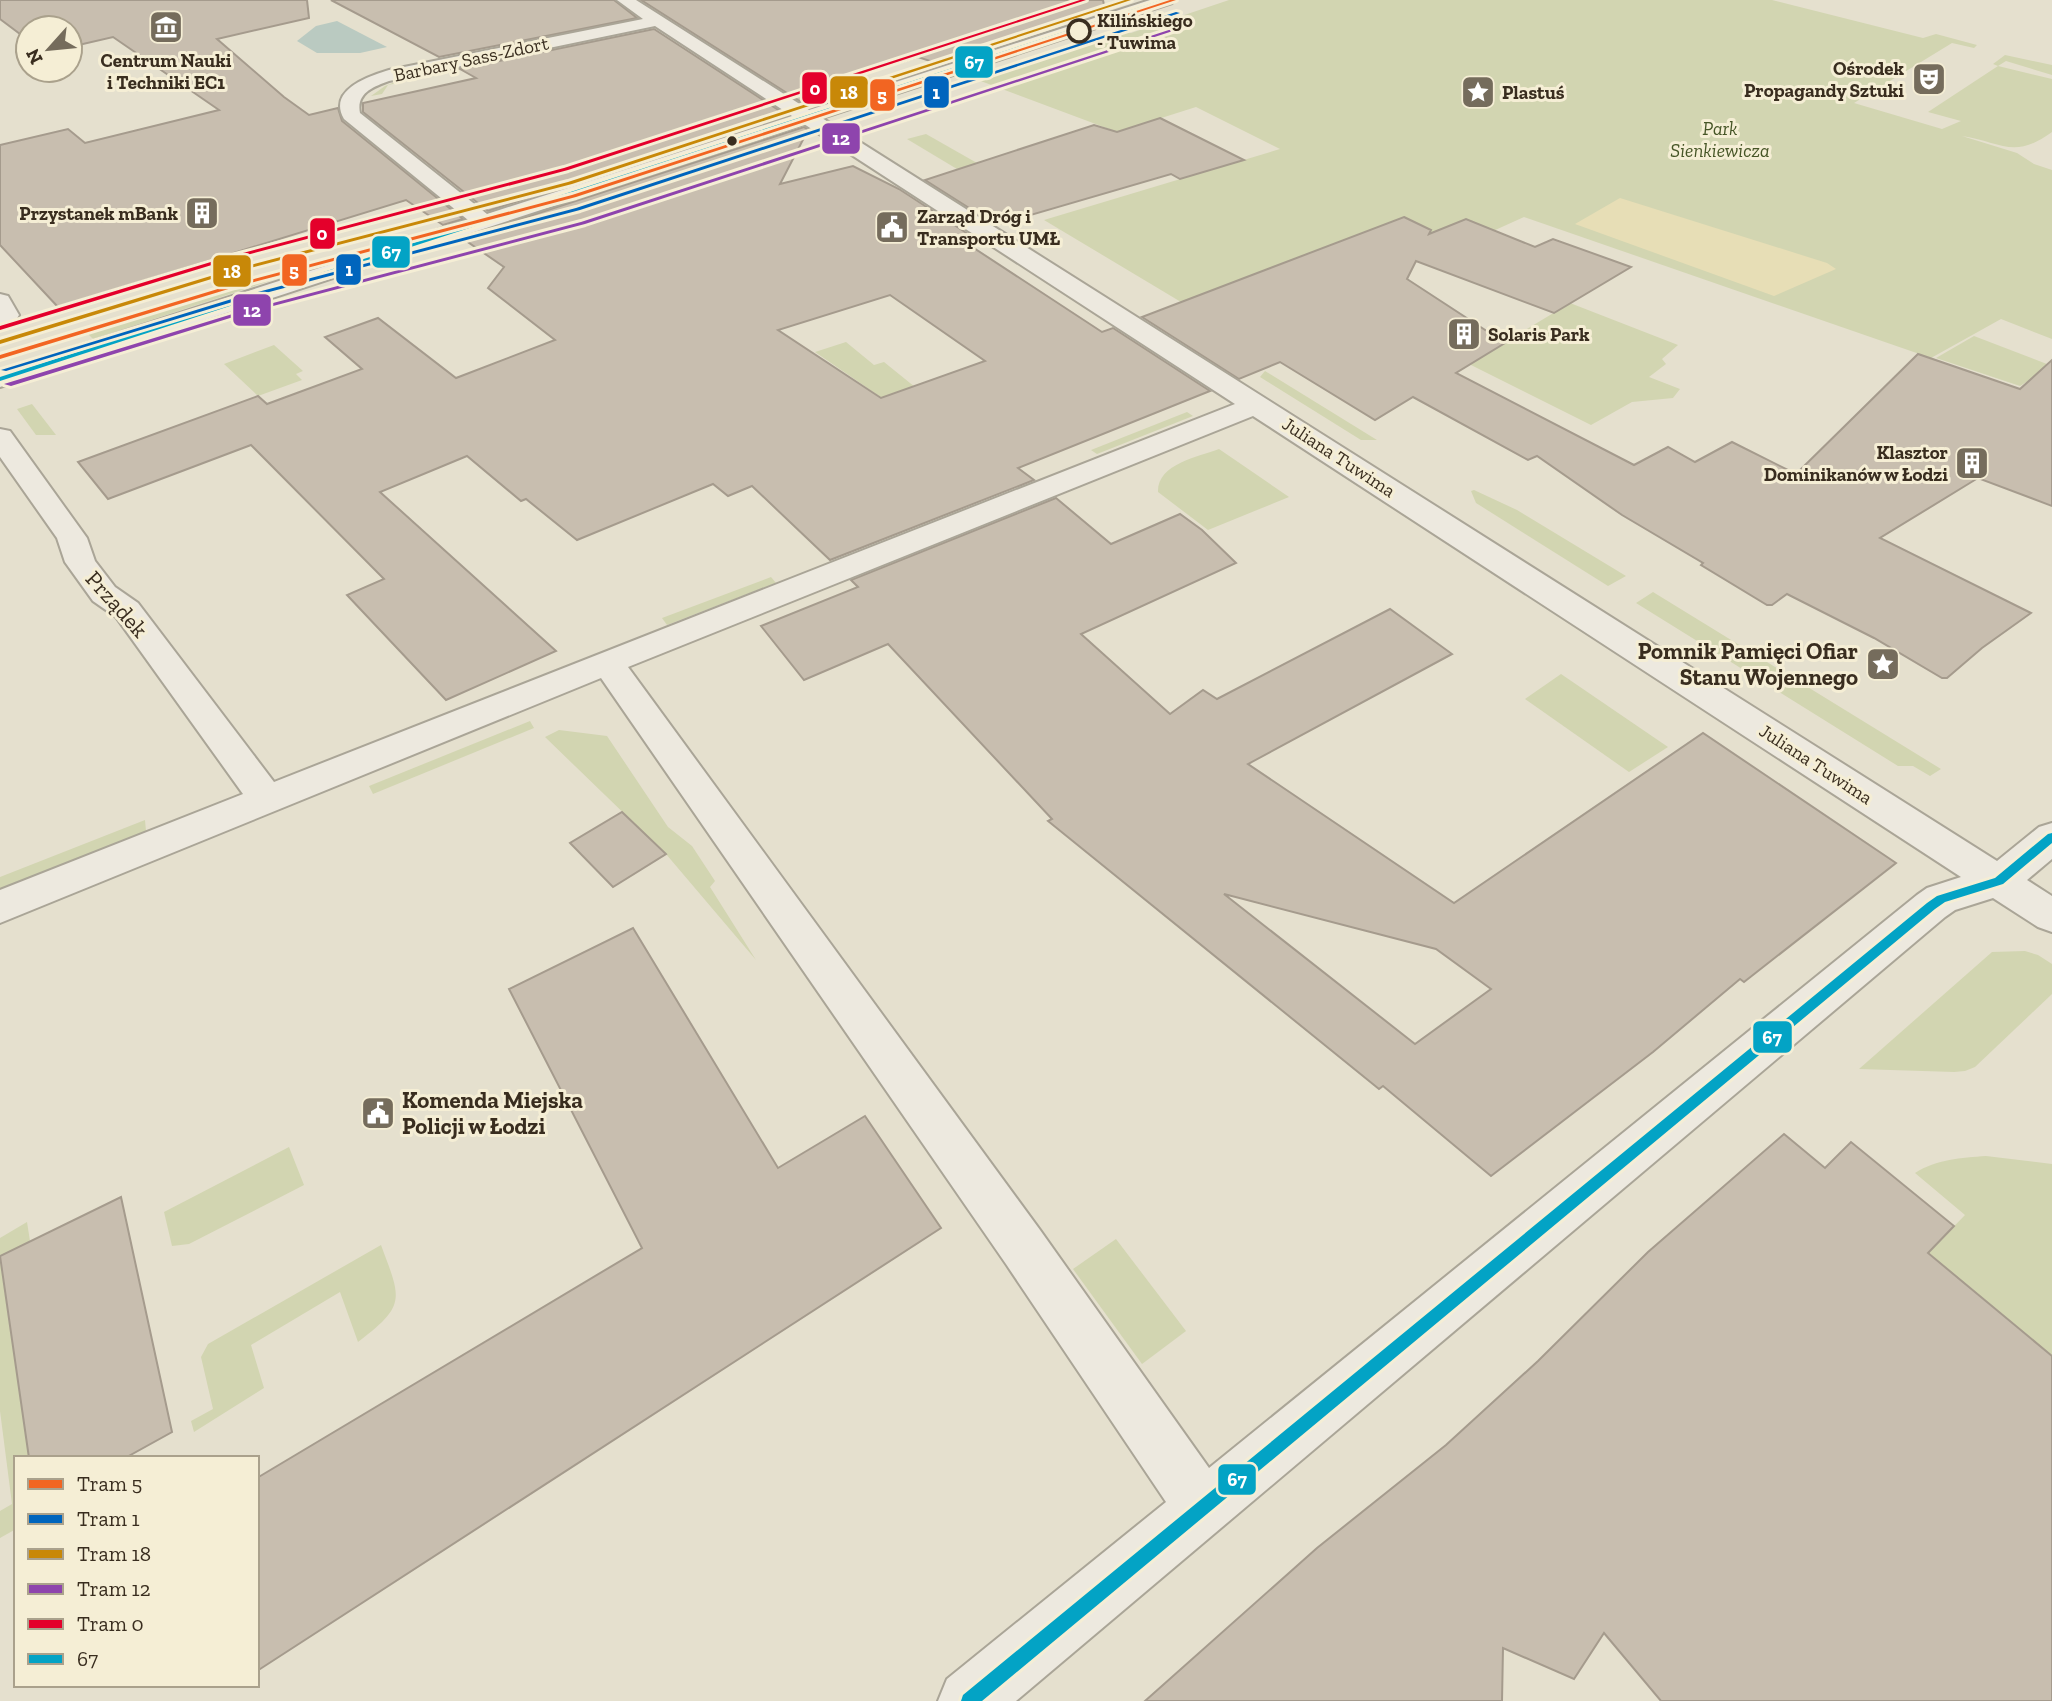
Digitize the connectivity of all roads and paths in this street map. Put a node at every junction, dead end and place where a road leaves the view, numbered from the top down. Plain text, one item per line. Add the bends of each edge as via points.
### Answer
1 (625, 0) edge
2 (1166, 0) edge
3 (657, 21) junction
4 (809, 117) junction
5 (483, 222) junction
6 (0, 301) edge
7 (0, 318) edge
8 (3, 373) edge
9 (1258, 405) junction
10 (0, 437) edge
11 (608, 663) junction
12 (267, 799) junction
13 (2052, 838) edge
14 (1999, 881) junction
15 (0, 906) edge
16 (2052, 916) edge
17 (1203, 1507) junction
18 (969, 1701) edge

1 - 3 street, Juliana Tuwima
2 - 4 street
3 - 4 street, Juliana Tuwima
3 - 5 street, Barbary Sass-Zdort via 403,72 368,83 350,98 351,115
4 - 5 street
4 - 9 street, Juliana Tuwima
5 - 8 street
6 - 7 street via 7,315
9 - 11 street
9 - 14 street, Juliana Tuwima
10 - 12 street, Prządek via 72,538 80,562 104,594 127,610
11 - 12 street
11 - 17 street
12 - 15 street
13 - 14 street
14 - 16 street, Juliana Tuwima
14 - 17 street via 1931,905
17 - 18 street

